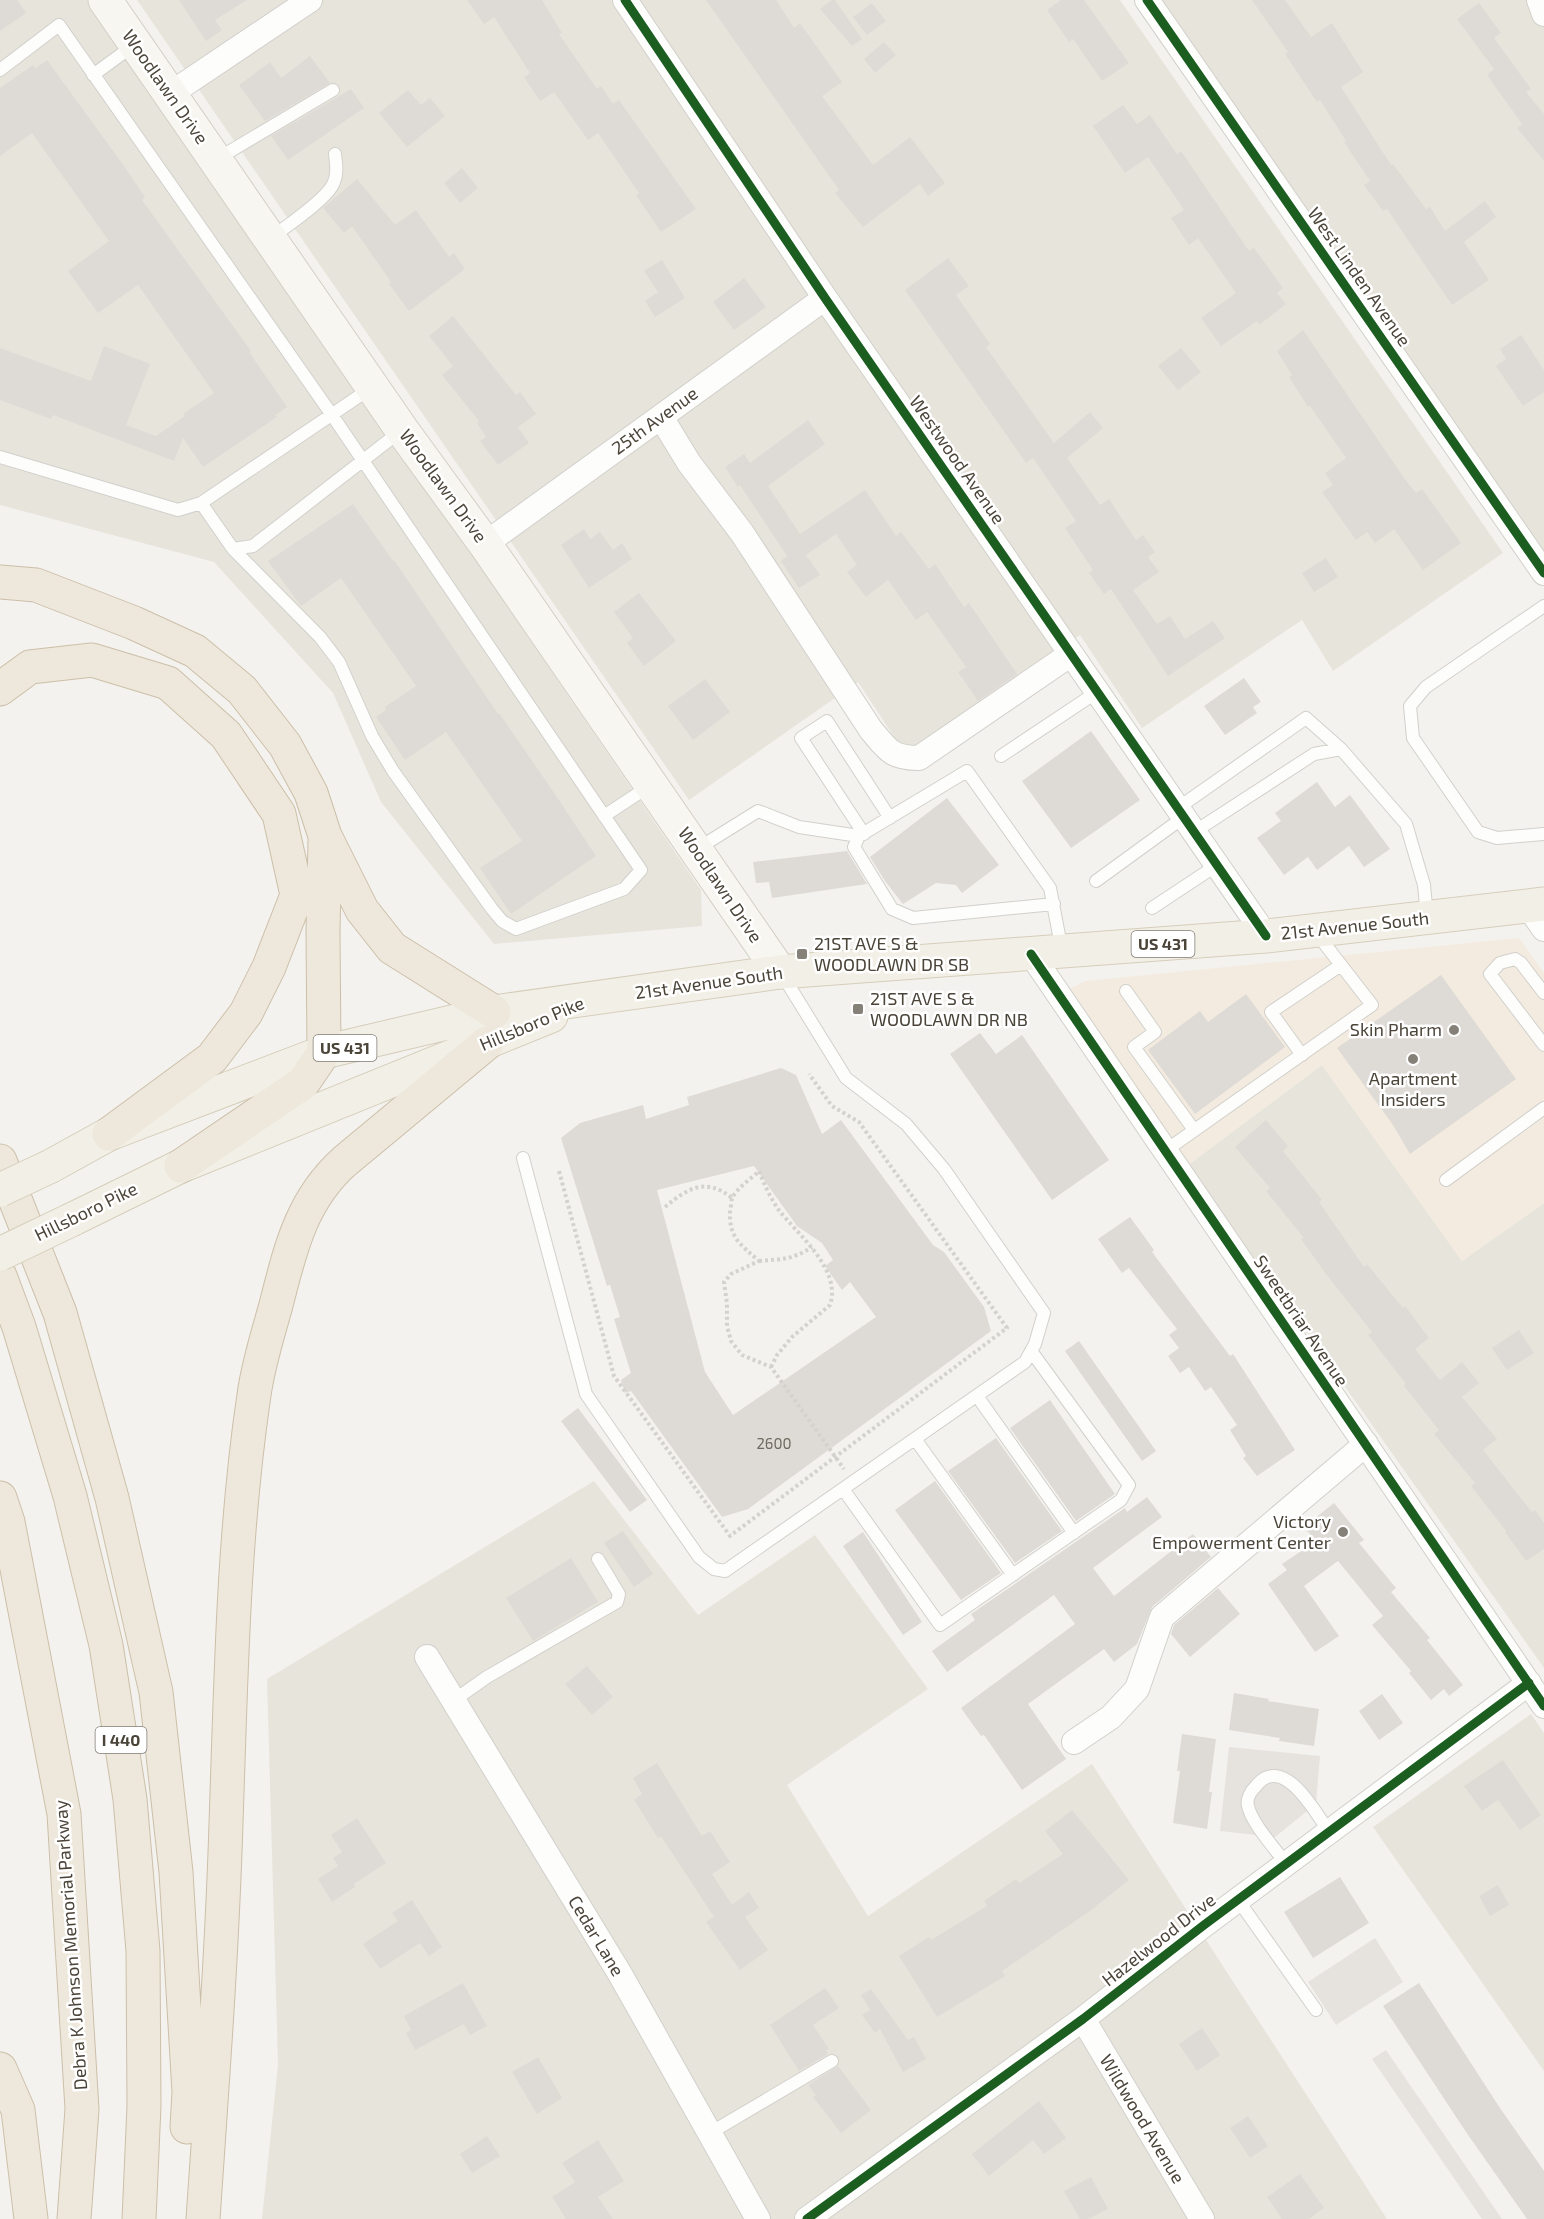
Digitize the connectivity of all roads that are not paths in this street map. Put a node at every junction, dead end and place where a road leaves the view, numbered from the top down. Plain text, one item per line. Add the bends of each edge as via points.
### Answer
1 (105, 0) edge
2 (310, 0) edge
3 (625, 0) edge
4 (1147, 0) edge
5 (1539, 0) edge
6 (1544, 14) edge
7 (135, 45) junction
8 (0, 70) edge
9 (93, 75) junction
10 (333, 90) dead end
11 (170, 93) junction
12 (335, 154) dead end
13 (216, 160) junction
14 (270, 239) junction
15 (825, 298) junction
16 (372, 387) junction
17 (332, 416) junction
18 (661, 417) junction
19 (402, 430) junction
20 (0, 457) edge
21 (363, 461) junction
22 (201, 503) junction
23 (485, 544) junction
24 (233, 549) junction
25 (1544, 573) edge
26 (0, 582) edge
27 (1544, 606) edge
28 (1071, 654) junction
29 (0, 689) edge
30 (1097, 692) junction
31 (1341, 749) junction
32 (1001, 756) dead end
33 (652, 784) junction
34 (604, 816) junction
35 (890, 818) junction
36 (1185, 819) junction
37 (1544, 834) edge
38 (861, 835) junction
39 (325, 836) junction
40 (696, 850) junction
41 (1217, 865) junction
42 (1096, 881) dead end
43 (1054, 904) junction
44 (1152, 908) dead end
45 (1538, 913) edge
46 (1427, 918) junction
47 (1315, 931) junction
48 (1266, 936) junction
49 (1046, 953) junction
50 (1341, 965) junction
51 (780, 972) junction
52 (1126, 991) dead end
53 (1544, 993) edge
54 (592, 999) joint
55 (491, 1027) junction
56 (1543, 1043) edge
57 (324, 1052) junction
58 (1302, 1054) junction
59 (1544, 1108) edge
60 (1194, 1131) junction
61 (109, 1134) junction
62 (1165, 1151) junction
63 (523, 1158) dead end
64 (0, 1161) edge
65 (181, 1166) junction
66 (1446, 1180) dead end
67 (0, 1190) edge
68 (0, 1254) edge
69 (0, 1276) edge
70 (1031, 1351) junction
71 (977, 1396) junction
72 (915, 1439) junction
73 (1366, 1444) junction
74 (848, 1485) junction
75 (0, 1498) edge
76 (1074, 1533) junction
77 (597, 1559) dead end
78 (1013, 1575) junction
79 (427, 1657) dead end
80 (1528, 1683) junction
81 (453, 1701) junction
82 (1544, 1706) edge
83 (1074, 1742) dead end
84 (1329, 1832) junction
85 (1286, 1864) junction
86 (1238, 1900) junction
87 (1316, 2010) dead end
88 (1083, 2019) junction
89 (832, 2061) dead end
90 (0, 2070) edge
91 (710, 2133) junction
92 (31, 2219) edge
93 (74, 2219) edge
94 (139, 2219) edge
95 (182, 2219) edge
96 (203, 2219) edge
97 (758, 2219) edge
98 (807, 2219) edge
99 (1202, 2219) edge

1 - 7 main road, Woodlawn Drive
2 - 11 street
3 - 15 street, Westwood Avenue
4 - 25 street, West Linden Avenue
5 - 6 street
7 - 9 lane
7 - 11 main road, Woodlawn Drive
8 - 9 lane via 59,25
9 - 17 lane
10 - 13 lane
11 - 13 main road, Woodlawn Drive
12 - 14 lane via 334,185
13 - 14 main road, Woodlawn Drive
14 - 16 main road, Woodlawn Drive
15 - 18 street, 25th Avenue
15 - 28 street, Westwood Avenue
16 - 17 lane
16 - 19 main road, Woodlawn Drive
17 - 21 lane
17 - 22 lane
18 - 23 street, 25th Avenue
18 - 28 street via 871,729 900,758 919,758
19 - 21 lane
19 - 23 main road, Woodlawn Drive
20 - 22 lane via 178,510
21 - 24 lane via 253,546
21 - 34 lane
22 - 24 lane
23 - 33 main road, Woodlawn Drive
24 - 34 lane via 320,637 339,662 372,736 393,771 502,921 516,929 624,889 641,870
26 - 39 highway via 36,585 195,651 242,690 285,745 311,793
27 - 37 lane via 1426,687 1410,706 1413,738 1478,832 1497,838
28 - 30 street, Westwood Avenue
29 - 61 highway via 30,667 92,660 168,683 226,735 279,814 297,895 246,1013 212,1058
30 - 32 lane
30 - 36 street, Westwood Avenue
31 - 36 lane via 1314,754
31 - 36 lane via 1306,718
31 - 46 lane via 1406,824 1424,885
33 - 34 lane
33 - 40 main road, Woodlawn Drive
35 - 38 lane
35 - 38 lane via 827,721 801,738
35 - 43 lane via 967,771 1050,888
36 - 41 street, Westwood Avenue
36 - 42 lane
38 - 40 lane via 799,827 758,811
38 - 43 lane via 855,847 892,909 913,918
39 - 55 highway via 362,910 392,948
39 - 57 highway
40 - 51 main road, Woodlawn Drive
41 - 44 lane
41 - 48 street, Westwood Avenue
43 - 49 lane
45 - 46 main road, 21st Avenue South / US 431
46 - 47 main road, 21st Avenue South / US 431
47 - 48 main road, 21st Avenue South / US 431
47 - 50 lane
48 - 49 main road, 21st Avenue South / US 431
49 - 51 main road, 21st Avenue South / US 431
49 - 62 street, Sweetbriar Avenue
50 - 58 lane via 1372,1005
50 - 58 lane via 1271,1012
51 - 54 main road, 21st Avenue South / US 431
51 - 70 lane via 846,1078 906,1124 944,1169 1044,1313
52 - 60 lane via 1155,1032 1134,1047
53 - 56 lane via 1515,958 1500,963 1490,974
54 - 55 main road, Hillsboro Pike / US 431
55 - 57 main road, Hillsboro Pike / US 431
55 - 65 main road, Hillsboro Pike / US 431
55 - 96 highway via 330,1174 310,1203 292,1242 256,1381 238,1540
57 - 61 main road, Hillsboro Pike / US 431
57 - 65 highway via 303,1083
58 - 60 lane
59 - 66 lane
60 - 62 lane
61 - 67 main road, Hillsboro Pike / US 431, bridge
62 - 73 street, Sweetbriar Avenue
63 - 74 lane via 586,1394 699,1557 714,1569 725,1571
64 - 95 highway via 60,1313 112,1498 156,1692 176,1872 189,2092
65 - 68 main road, Hillsboro Pike / US 431, bridge
69 - 94 highway, I 440 via 70,1496 106,1645 130,1799 143,1951 144,2106
70 - 71 lane via 1025,1362
70 - 76 lane via 1129,1485 1121,1500
71 - 72 lane
71 - 76 lane
72 - 74 lane
72 - 78 lane
73 - 80 street, Sweetbriar Avenue
73 - 83 street via 1162,1617 1137,1689 1111,1717
74 - 78 lane via 940,1625
75 - 93 highway, Debra K Johnson Memorial Parkway via 8,1522 64,1814 82,2109
76 - 78 lane
77 - 81 lane via 619,1594 617,1602
79 - 81 street, Cedar Lane
80 - 82 street, Sweetbriar Avenue
80 - 84 street, Hazelwood Drive
81 - 91 street, Cedar Lane via 620,1974
84 - 85 street, Hazelwood Drive
84 - 85 lane via 1295,1784 1271,1776 1258,1783 1247,1803 1251,1815
85 - 86 street, Hazelwood Drive
86 - 87 lane
86 - 88 street, Hazelwood Drive
88 - 98 street, Hazelwood Drive
88 - 99 street, Wildwood Avenue
89 - 91 lane
90 - 92 highway via 18,2110
91 - 97 street, Cedar Lane

